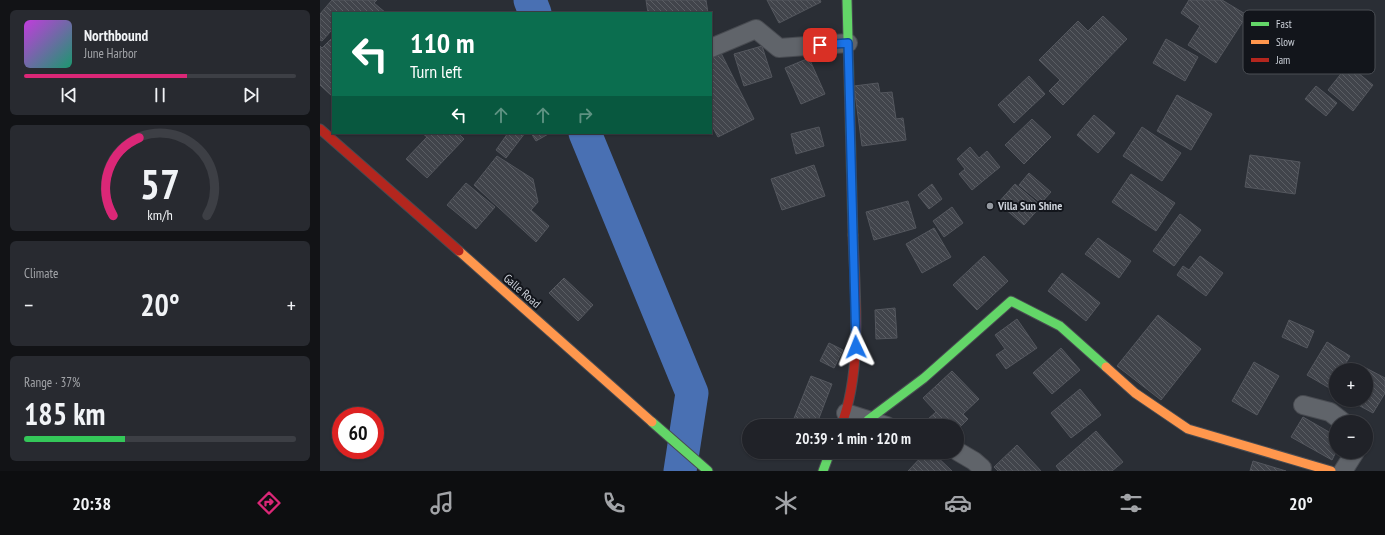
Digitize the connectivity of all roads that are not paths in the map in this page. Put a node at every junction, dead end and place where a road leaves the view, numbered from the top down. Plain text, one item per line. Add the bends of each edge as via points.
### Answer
1 (846, 0) edge
2 (848, 43) junction
3 (712, 48) edge
4 (320, 129) edge
5 (1303, 405) dead end
6 (1334, 415) edge
7 (844, 419) edge
8 (869, 419) edge
9 (964, 455) edge
10 (827, 459) edge
11 (1350, 459) edge
12 (982, 468) dead end
13 (708, 471) edge
14 (823, 471) edge
15 (1331, 471) edge
16 (1343, 471) edge

1 - 2 main road
2 - 3 street via 779,48 756,28
2 - 7 main road via 856,347
4 - 13 main road, Galle Road
5 - 6 street
8 - 15 main road via 924,378 1011,301 1060,326 1135,393 1188,429
9 - 12 street
10 - 14 main road
11 - 16 street

